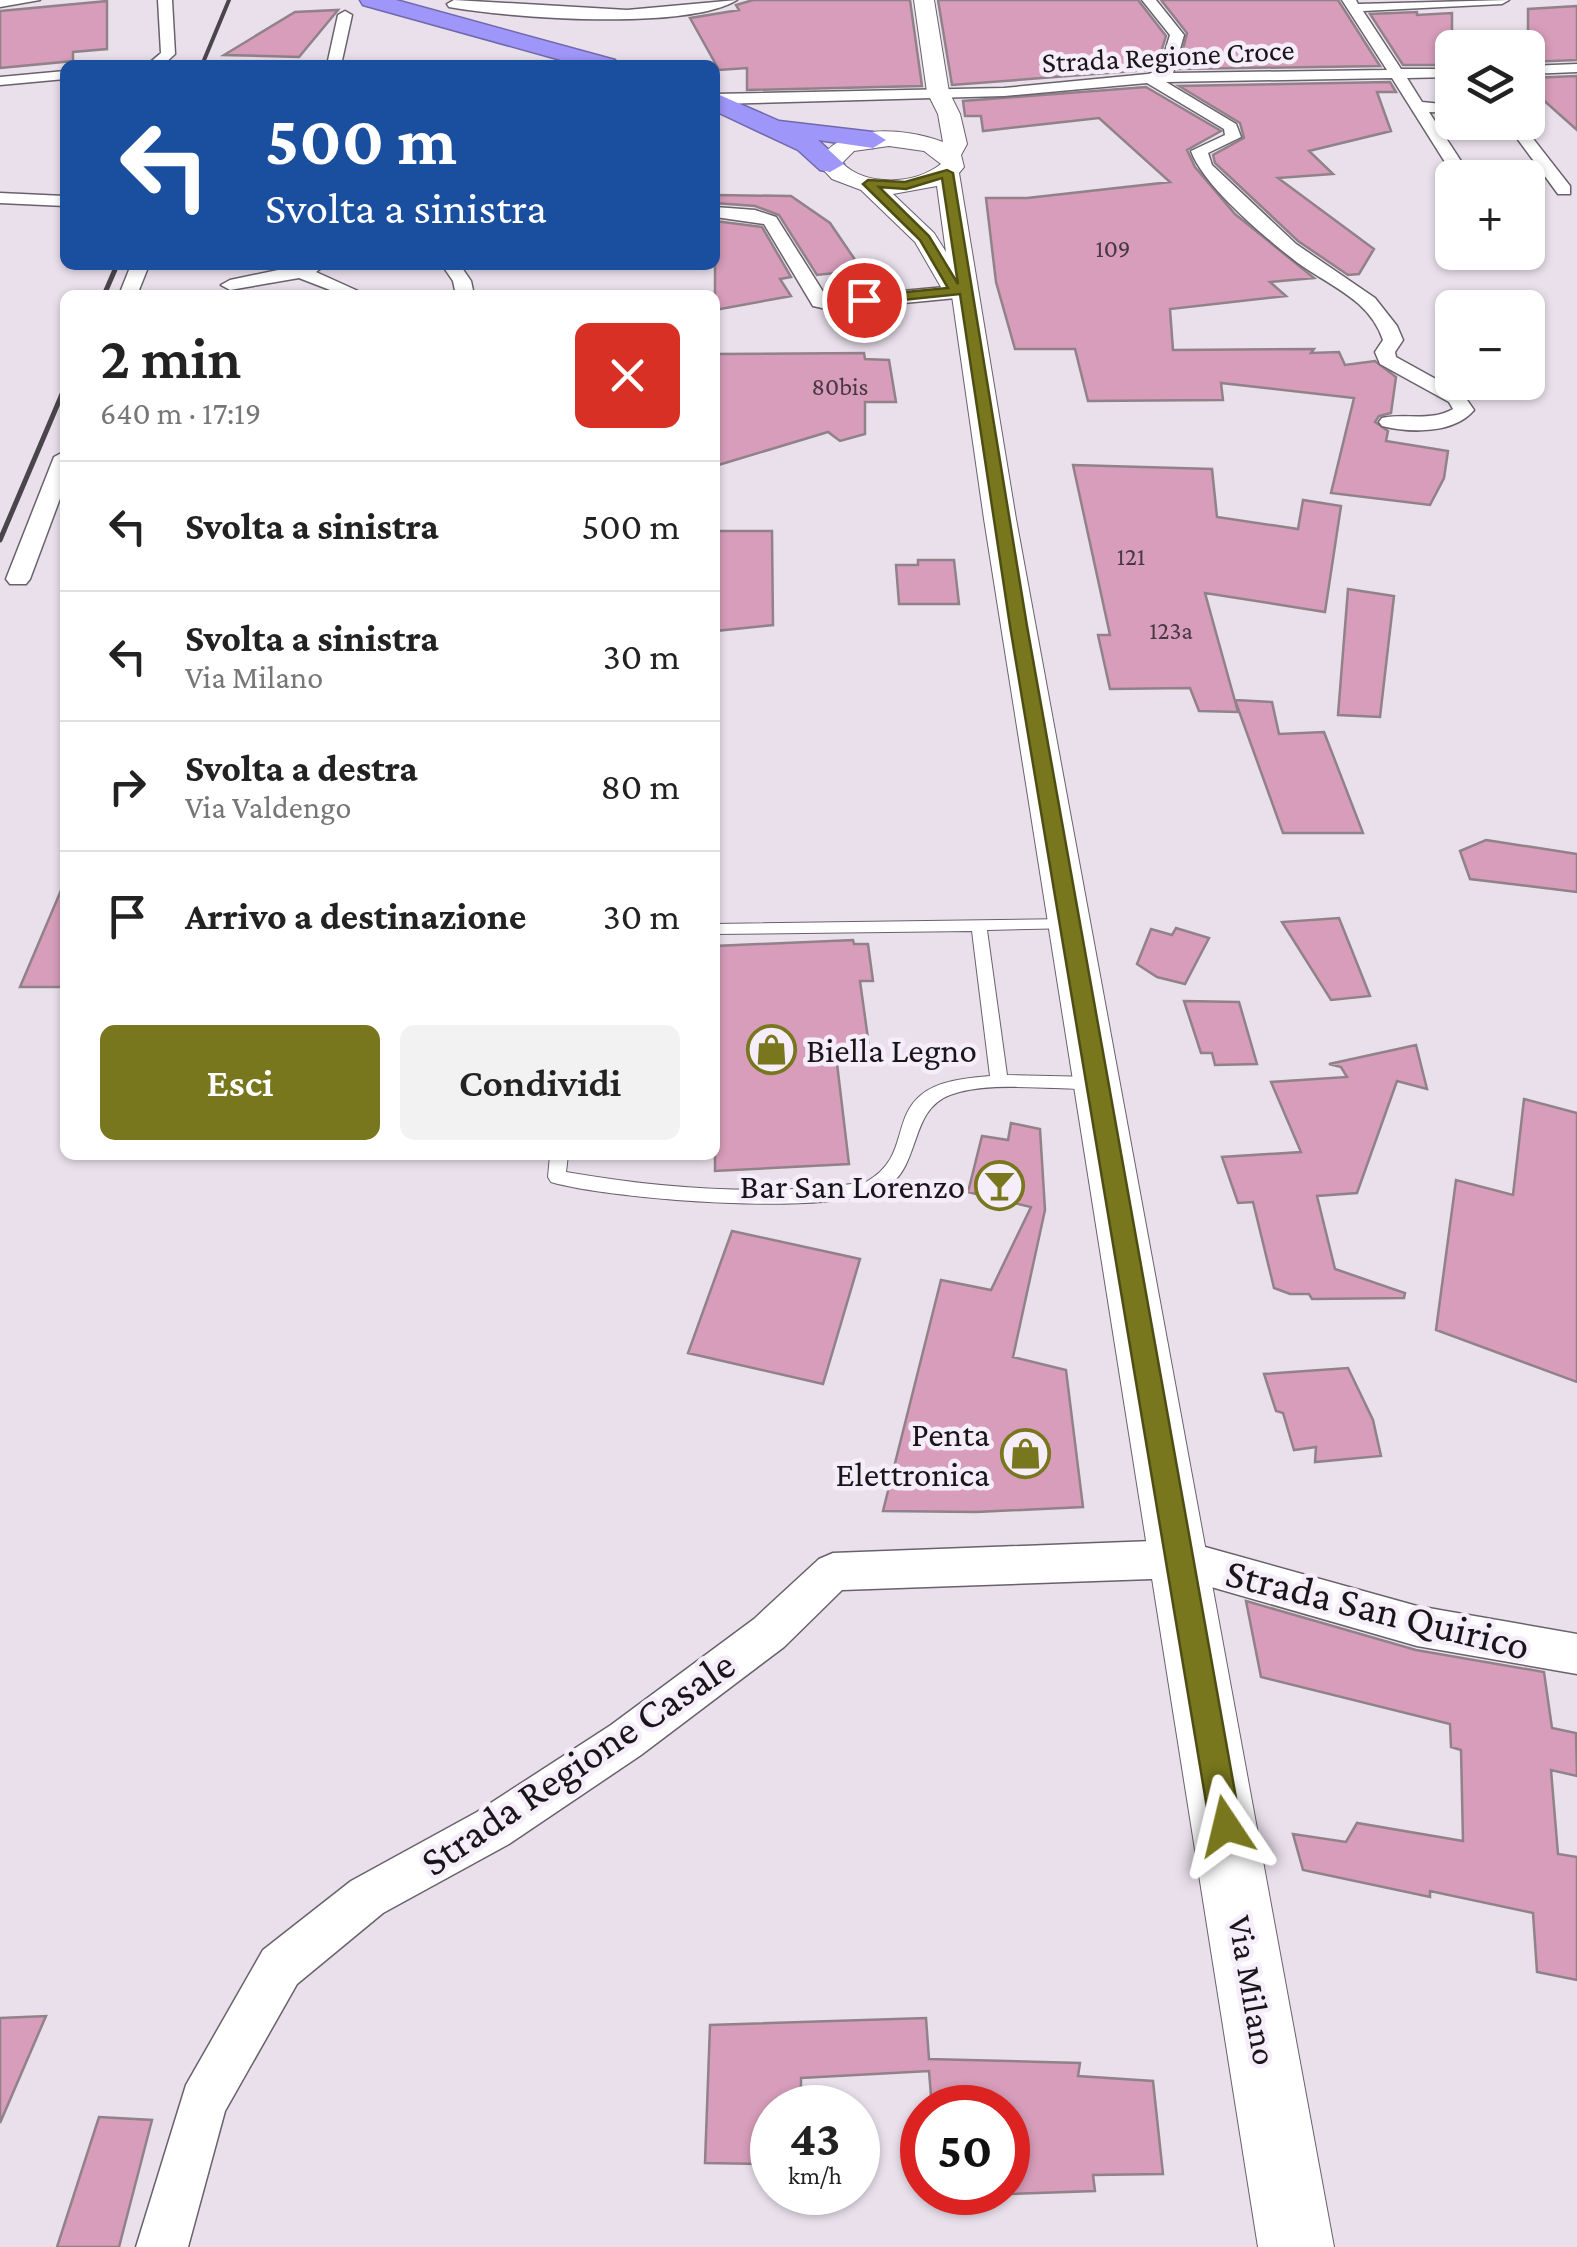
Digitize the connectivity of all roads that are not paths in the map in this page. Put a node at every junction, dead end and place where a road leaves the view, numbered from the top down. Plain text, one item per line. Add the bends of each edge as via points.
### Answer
1 (32, 0) edge
2 (165, 0) edge
3 (371, 0) edge
4 (730, 0) edge
5 (924, 0) edge
6 (1149, 0) edge
7 (1502, 0) edge
8 (0, 3) edge
9 (454, 4) dead end
10 (1351, 4) edge
11 (345, 16) dead end
12 (160, 60) edge
13 (335, 60) edge
14 (588, 60) edge
15 (1577, 68) edge
16 (1545, 69) edge
17 (60, 75) edge
18 (1435, 75) edge
19 (1400, 76) junction
20 (1149, 78) junction
21 (0, 81) edge
22 (939, 95) junction
23 (720, 101) edge
24 (720, 103) edge
25 (1416, 106) junction
26 (1435, 108) edge
27 (760, 119) junction
28 (873, 140) junction
29 (906, 140) junction
30 (1525, 140) edge
31 (1452, 160) edge
32 (830, 164) junction
33 (948, 164) junction
34 (868, 184) junction
35 (1562, 190) edge
36 (0, 198) edge
37 (60, 201) edge
38 (720, 212) edge
39 (300, 270) edge
40 (312, 270) edge
41 (230, 286) dead end
42 (346, 290) edge
43 (962, 302) junction
44 (1390, 422) dead end
45 (60, 471) edge
46 (18, 579) dead end
47 (1069, 924) junction
48 (979, 926) junction
49 (720, 929) edge
50 (1000, 1083) junction
51 (1097, 1083) junction
52 (558, 1160) edge
53 (1180, 1559) junction
54 (1577, 1654) edge
55 (162, 2247) edge
56 (1296, 2247) edge

1 - 8 street
2 - 12 street via 168,54
3 - 14 highway
4 - 9 street via 662,12
5 - 22 main road, Via Milano
6 - 20 street via 1177,35 1165,74
7 - 10 street
10 - 19 street
11 - 13 street
15 - 16 street
17 - 21 street
18 - 19 street, Strada Regione Croce
19 - 20 street, Strada Regione Croce
19 - 25 street
20 - 22 street, Strada Regione Croce
20 - 44 street via 1231,127 1233,136 1200,151 1205,166 1301,257 1376,310 1394,340 1387,360 1456,398 1464,410 1440,420
22 - 23 street, Strada Regione Croce
22 - 29 main road via 931,123
22 - 33 main road, Via Milano via 955,144
24 - 27 highway
25 - 26 street
25 - 31 street
27 - 28 highway
27 - 32 highway
28 - 29 main road
28 - 32 main road via 840,149
29 - 33 main road via 932,146
30 - 35 street
32 - 34 main road via 842,176
33 - 34 main road via 906,185
33 - 43 main road, Via Milano
34 - 43 main road, Via Milano via 925,238
36 - 37 street
38 - 43 street via 770,221 820,302
39 - 41 street
40 - 42 street
43 - 47 main road, Via Milano
45 - 46 street
47 - 48 lane
47 - 51 main road, Via Milano
48 - 49 lane
48 - 50 lane
50 - 51 lane
50 - 52 lane via 936,1091 916,1109 900,1168 873,1188 786,1196 617,1189 557,1176
51 - 53 main road, Via Milano
53 - 54 street, Strada San Quirico via 1416,1626
53 - 55 street, Strada Regione Casale via 833,1572 769,1633 626,1740 493,1828 367,1896 280,1968 203,2102
53 - 56 main road, Via Milano

